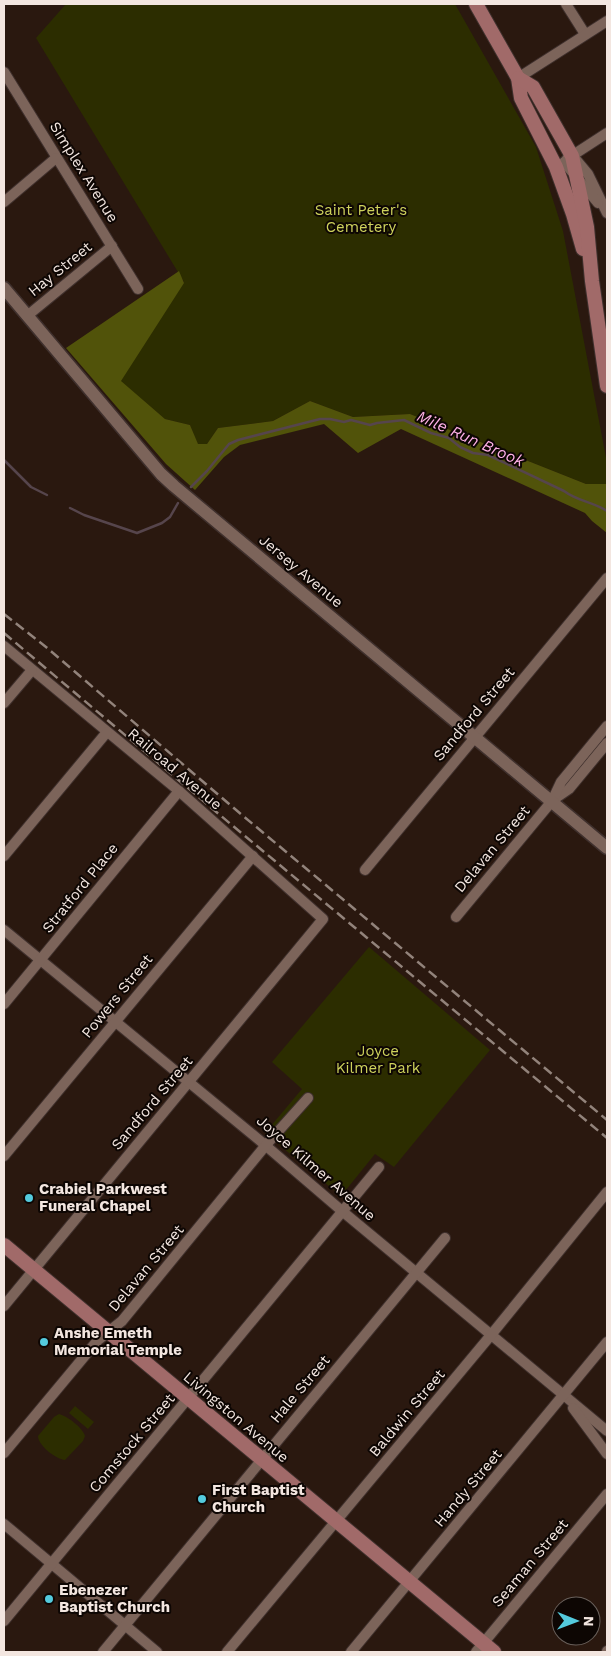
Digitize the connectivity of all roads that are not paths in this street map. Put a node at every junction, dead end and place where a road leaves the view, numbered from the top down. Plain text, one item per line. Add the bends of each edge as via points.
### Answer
1 (476, 4) edge
2 (566, 4) edge
3 (607, 21) edge
4 (586, 34) junction
5 (4, 72) edge
6 (518, 78) junction
7 (607, 133) edge
8 (56, 158) junction
9 (564, 161) junction
10 (577, 179) junction
11 (4, 202) edge
12 (607, 212) edge
13 (112, 246) junction
14 (592, 281) junction
15 (4, 288) edge
16 (138, 289) dead end
17 (27, 316) junction
18 (607, 386) edge
19 (607, 578) edge
20 (4, 646) edge
21 (32, 670) junction
22 (4, 703) edge
23 (607, 726) edge
24 (107, 732) junction
25 (474, 737) junction
26 (607, 743) edge
27 (179, 791) junction
28 (552, 801) junction
29 (607, 848) edge
30 (4, 856) edge
31 (253, 856) junction
32 (365, 870) dead end
33 (456, 917) dead end
34 (323, 919) joint
35 (4, 930) edge
36 (40, 960) junction
37 (4, 1004) edge
38 (115, 1022) junction
39 (190, 1082) junction
40 (308, 1098) dead end
41 (266, 1145) junction
42 (4, 1156) edge
43 (379, 1167) dead end
44 (607, 1192) edge
45 (342, 1211) junction
46 (445, 1238) dead end
47 (4, 1245) edge
48 (34, 1270) junction
49 (416, 1273) junction
50 (4, 1306) edge
51 (109, 1332) junction
52 (491, 1335) junction
53 (607, 1342) edge
54 (564, 1394) junction
55 (189, 1398) junction
56 (607, 1431) edge
57 (4, 1453) edge
58 (607, 1454) edge
59 (262, 1460) junction
60 (607, 1494) edge
61 (336, 1522) junction
62 (4, 1524) edge
63 (52, 1563) junction
64 (409, 1582) junction
65 (4, 1621) edge
66 (125, 1626) junction
67 (484, 1649) edge
68 (102, 1652) edge
69 (158, 1652) edge
70 (227, 1652) edge
71 (351, 1652) edge

1 - 6 main road
2 - 4 street
3 - 4 street
4 - 6 street
5 - 8 street, Simplex Avenue
6 - 9 main road via 521,98 530,115
6 - 9 main road via 533,87
7 - 9 street
8 - 11 street
8 - 13 street, Simplex Avenue
9 - 10 main road
9 - 12 street via 588,174
9 - 14 main road via 573,214
10 - 12 street
10 - 14 main road via 587,227
13 - 16 street, Simplex Avenue
13 - 17 street, Hay Street
14 - 18 main road
15 - 17 street, Jersey Avenue
17 - 25 street, Jersey Avenue via 161,474
19 - 25 street, Sandford Street
20 - 21 street, Railroad Avenue
21 - 22 street
21 - 24 street, Railroad Avenue
23 - 28 street, Delavan Street via 561,782
24 - 27 street, Railroad Avenue
24 - 30 street
25 - 28 street, Jersey Avenue
25 - 32 street, Sandford Street
26 - 28 street, Delavan Street via 569,789
27 - 31 street, Railroad Avenue
27 - 36 street, Stratford Place
28 - 29 street, Jersey Avenue
28 - 33 street, Delavan Street
31 - 34 street, Railroad Avenue
31 - 38 street, Powers Street
34 - 39 street, Sandford Street
35 - 36 street, Joyce Kilmer Avenue
36 - 37 street, Stratford Place
36 - 38 street, Joyce Kilmer Avenue
38 - 39 street, Joyce Kilmer Avenue
38 - 42 street, Powers Street
39 - 41 street, Joyce Kilmer Avenue
39 - 48 street, Sandford Street
40 - 41 street, Delavan Street
41 - 45 street, Joyce Kilmer Avenue
41 - 51 street, Delavan Street via 122,1321
43 - 45 street, Comstock Street
44 - 52 street, Baldwin Street
45 - 49 street, Joyce Kilmer Avenue
45 - 55 street, Comstock Street
46 - 49 street, Hale Street
47 - 48 main road, Livingston Avenue
48 - 50 street, Sandford Street
48 - 51 main road, Livingston Avenue
49 - 52 street, Joyce Kilmer Avenue
49 - 59 street, Hale Street
51 - 55 main road, Livingston Avenue
51 - 57 street, Delavan Street via 98,1340
52 - 54 street, Joyce Kilmer Avenue
52 - 61 street, Baldwin Street
53 - 54 street, Handy Street
54 - 56 street, Joyce Kilmer Avenue
54 - 58 street
54 - 64 street, Handy Street
55 - 59 main road, Livingston Avenue
55 - 63 street, Comstock Street
59 - 61 main road, Livingston Avenue
59 - 66 street, Hale Street
60 - 67 street, Seaman Street
61 - 64 main road, Livingston Avenue
61 - 70 street, Baldwin Street
62 - 63 street
63 - 65 street, Comstock Street
63 - 66 street
64 - 67 main road, Livingston Avenue
64 - 71 street, Handy Street
66 - 68 street, Hale Street
66 - 69 street

